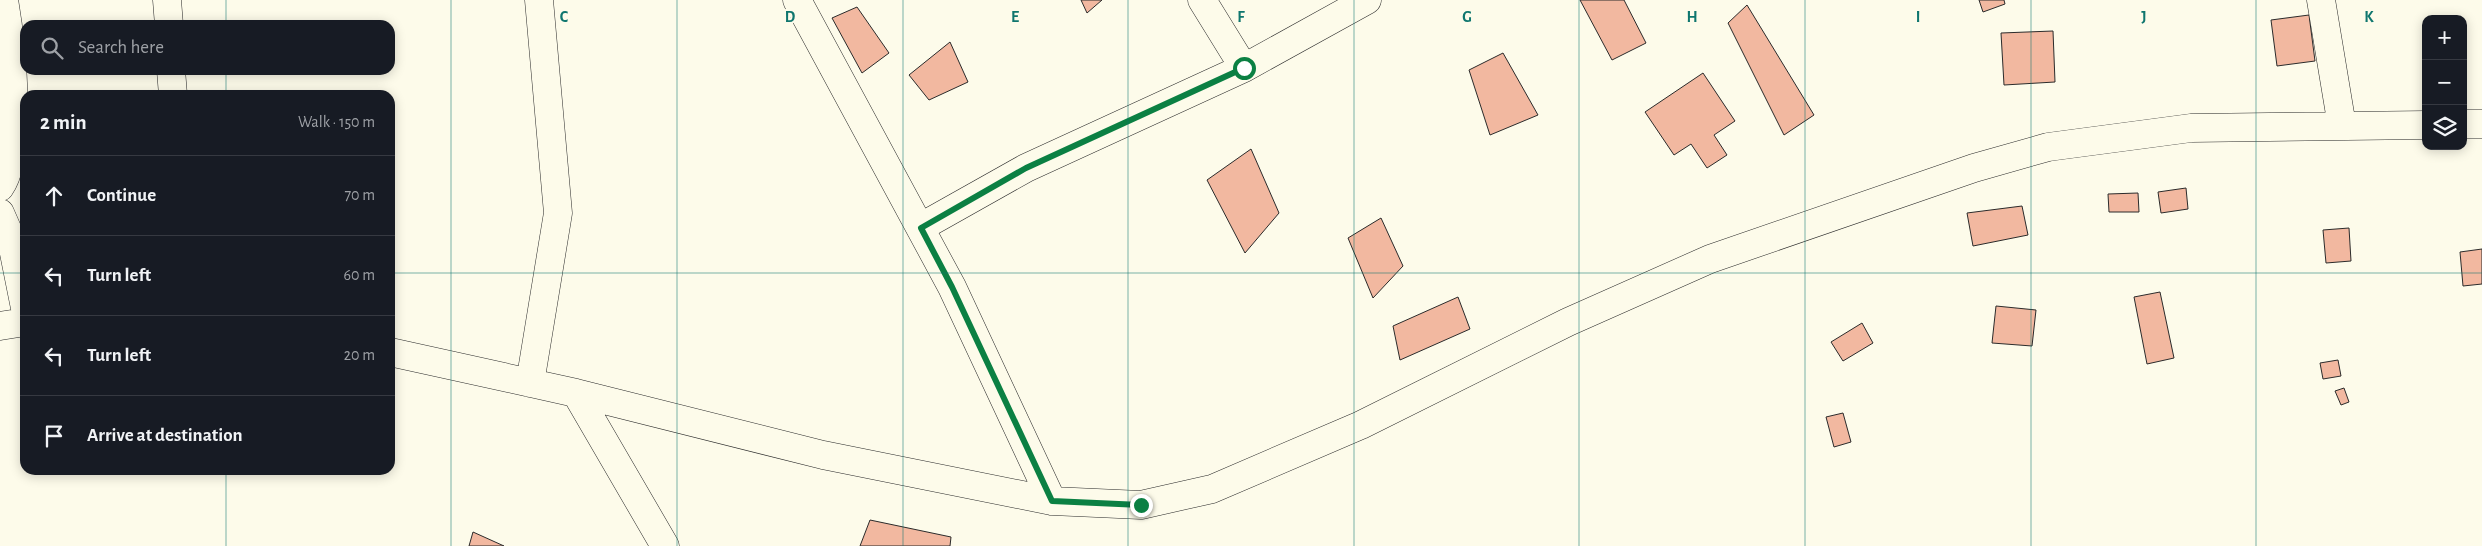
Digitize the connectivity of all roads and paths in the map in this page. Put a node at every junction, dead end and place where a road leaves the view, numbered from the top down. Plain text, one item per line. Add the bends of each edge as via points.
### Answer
1 (4, 0) edge
2 (168, 0) edge
3 (539, 0) edge
4 (797, 0) edge
5 (1202, 0) edge
6 (1367, 0) edge
7 (2321, 0) edge
8 (169, 20) edge
9 (1244, 68) junction
10 (171, 75) edge
11 (173, 90) edge
12 (2422, 124) edge
13 (2467, 124) edge
14 (2482, 124) edge
15 (2342, 126) junction
16 (0, 186) edge
17 (0, 212) edge
18 (921, 228) junction
19 (20, 283) edge
20 (20, 323) edge
21 (0, 326) edge
22 (395, 353) edge
23 (530, 383) junction
24 (576, 393) junction
25 (1052, 501) junction
26 (665, 546) edge

1 - 16 street via 10,34 12,128 11,155 6,179
2 - 8 street
3 - 23 street via 558,213
4 - 18 street
5 - 9 street
6 - 9 street
7 - 15 street
9 - 18 street via 1026,168
10 - 11 street
12 - 15 street
13 - 14 street
15 - 25 street via 2192,128 2048,147 1974,168 1710,259 1568,322 1361,425 1212,489 1141,505
17 - 19 street via 11,238
18 - 25 street
20 - 21 street
22 - 23 street
23 - 24 street
24 - 25 street via 823,455
24 - 26 street

